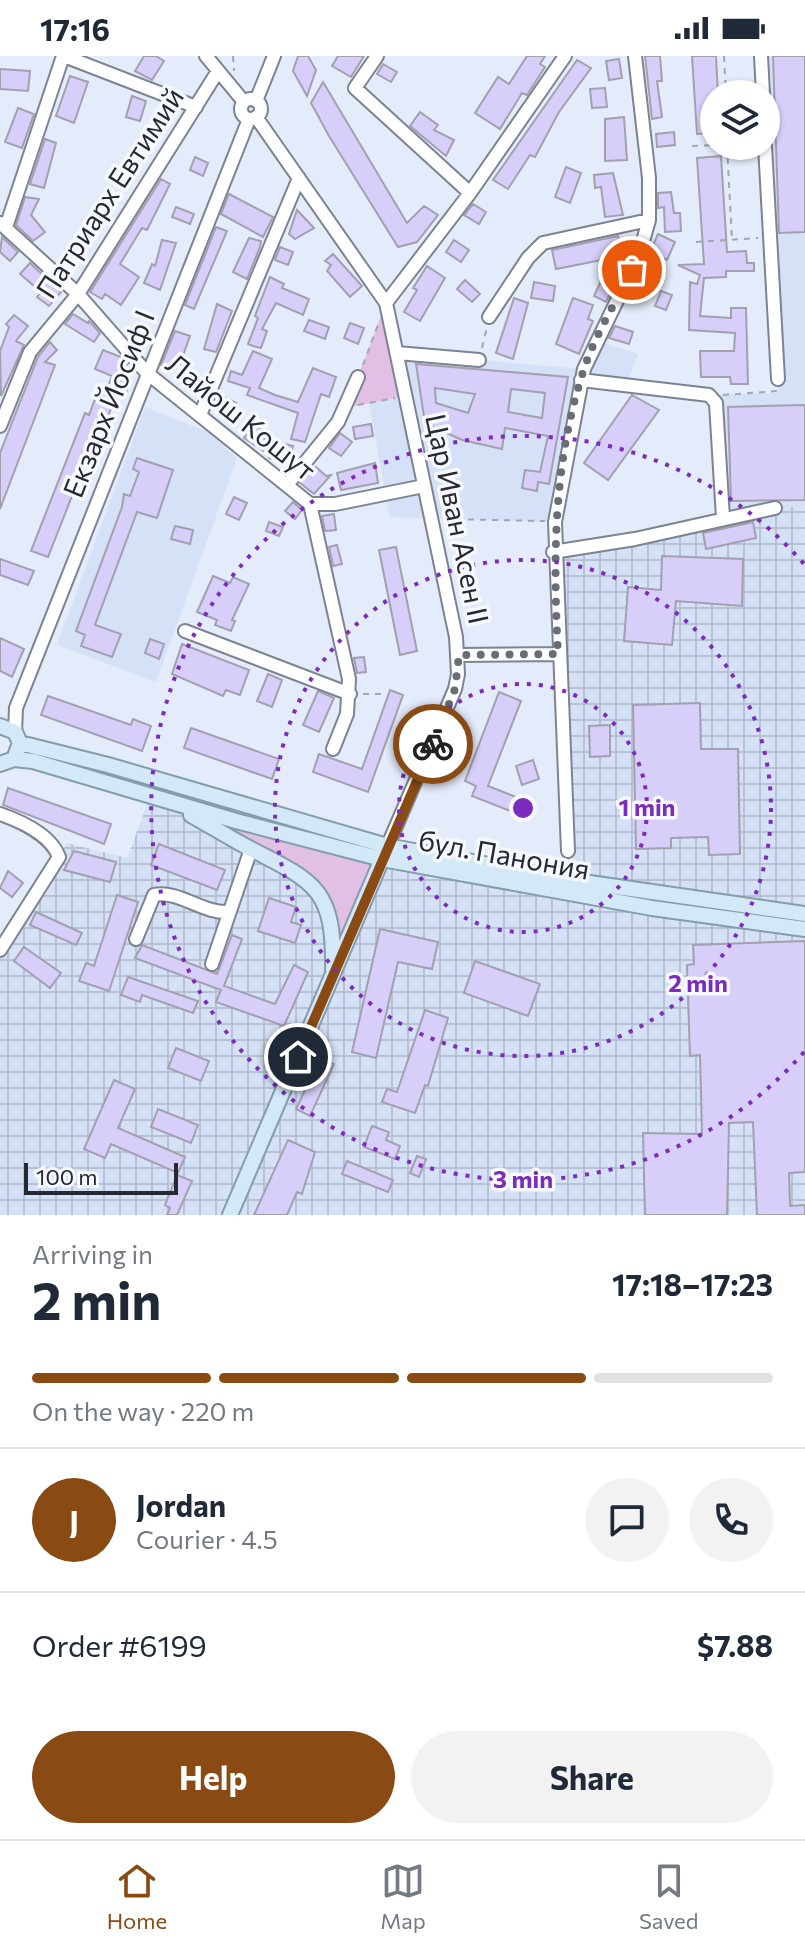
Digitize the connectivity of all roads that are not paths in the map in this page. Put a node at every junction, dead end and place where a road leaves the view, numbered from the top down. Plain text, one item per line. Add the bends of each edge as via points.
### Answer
1 (64, 56) edge
2 (206, 56) edge
3 (274, 56) edge
4 (377, 56) edge
5 (565, 56) edge
6 (635, 56) edge
7 (761, 56) edge
8 (218, 71) junction
9 (762, 80) edge
10 (250, 102) junction
11 (196, 107) junction
12 (252, 118) junction
13 (765, 160) edge
14 (299, 178) junction
15 (470, 193) junction
16 (649, 220) junction
17 (3, 225) edge
18 (78, 294) junction
19 (386, 303) junction
20 (489, 317) road end
21 (397, 353) junction
22 (479, 360) road end
23 (147, 373) junction
24 (358, 377) road end
25 (778, 379) road end
26 (581, 380) junction
27 (200, 415) junction
28 (0, 426) edge
29 (287, 485) junction
30 (424, 486) junction
31 (316, 505) junction
32 (775, 508) dead end
33 (723, 518) junction
34 (553, 552) junction
35 (185, 631) dead end
36 (558, 654) junction
37 (459, 655) junction
38 (350, 694) junction
39 (16, 708) junction
40 (0, 726) edge
41 (18, 738) junction
42 (333, 749) dead end
43 (4, 763) edge
44 (171, 803) junction
45 (0, 814) edge
46 (251, 849) junction
47 (568, 851) dead end
48 (385, 852) junction
49 (410, 857) junction
50 (229, 912) junction
51 (805, 914) edge
52 (805, 929) edge
53 (136, 939) dead end
54 (0, 950) edge
55 (212, 964) dead end
56 (333, 979) junction
57 (230, 1215) edge

1 - 11 street
1 - 17 street
2 - 8 street
3 - 10 street
4 - 15 street via 355,88
5 - 15 street
6 - 16 street
7 - 9 street
8 - 10 street
8 - 11 street, Патриарх Евтимий
10 - 12 street, Цар Иван Асен II via 241,111
11 - 18 street, Патриарх Евтимий
12 - 14 street, Цар Иван Асен II
12 - 23 street, Екзарх Йосиф I
13 - 25 street
14 - 19 street, Цар Иван Асен II
14 - 27 street
15 - 19 street
16 - 20 street via 543,243
16 - 26 street via 639,255
17 - 18 street, Лайош Кошут
18 - 23 street, Лайош Кошут
18 - 28 street, Патриарх Евтимий via 30,352
19 - 21 street, Цар Иван Асен II
21 - 22 street
21 - 30 street, Цар Иван Асен II
23 - 27 street, Лайош Кошут
23 - 39 street, Екзарх Йосиф I
24 - 29 street via 346,408
26 - 33 street via 709,395 716,403
26 - 34 street
27 - 29 street, Лайош Кошут
29 - 31 street, Лайош Кошут
30 - 31 street
30 - 37 street, Цар Иван Асен II
31 - 38 street
32 - 33 street
33 - 34 street
34 - 36 street
35 - 38 street
36 - 37 street
36 - 47 street
37 - 48 street, Цар Иван Асен II via 444,721
38 - 42 street
39 - 40 street, Екзарх Йосиф I
39 - 41 street, Екзарх Йосиф I
40 - 41 main road, бул. Панония
41 - 43 main road, бул. Панония
41 - 48 main road, бул. Панония
43 - 44 main road, бул. Панония via 41,764
44 - 46 main road
44 - 48 main road, бул. Панония
45 - 54 street via 31,828 59,857
46 - 50 street
46 - 56 main road via 303,876 323,899 332,930
48 - 49 main road, бул. Панония
48 - 56 main road, Цар Иван Асен II
49 - 51 main road, бул. Панония
49 - 52 main road, бул. Панония via 652,908
50 - 53 street via 154,895
50 - 55 street
56 - 57 main road, Цар Иван Асен II

